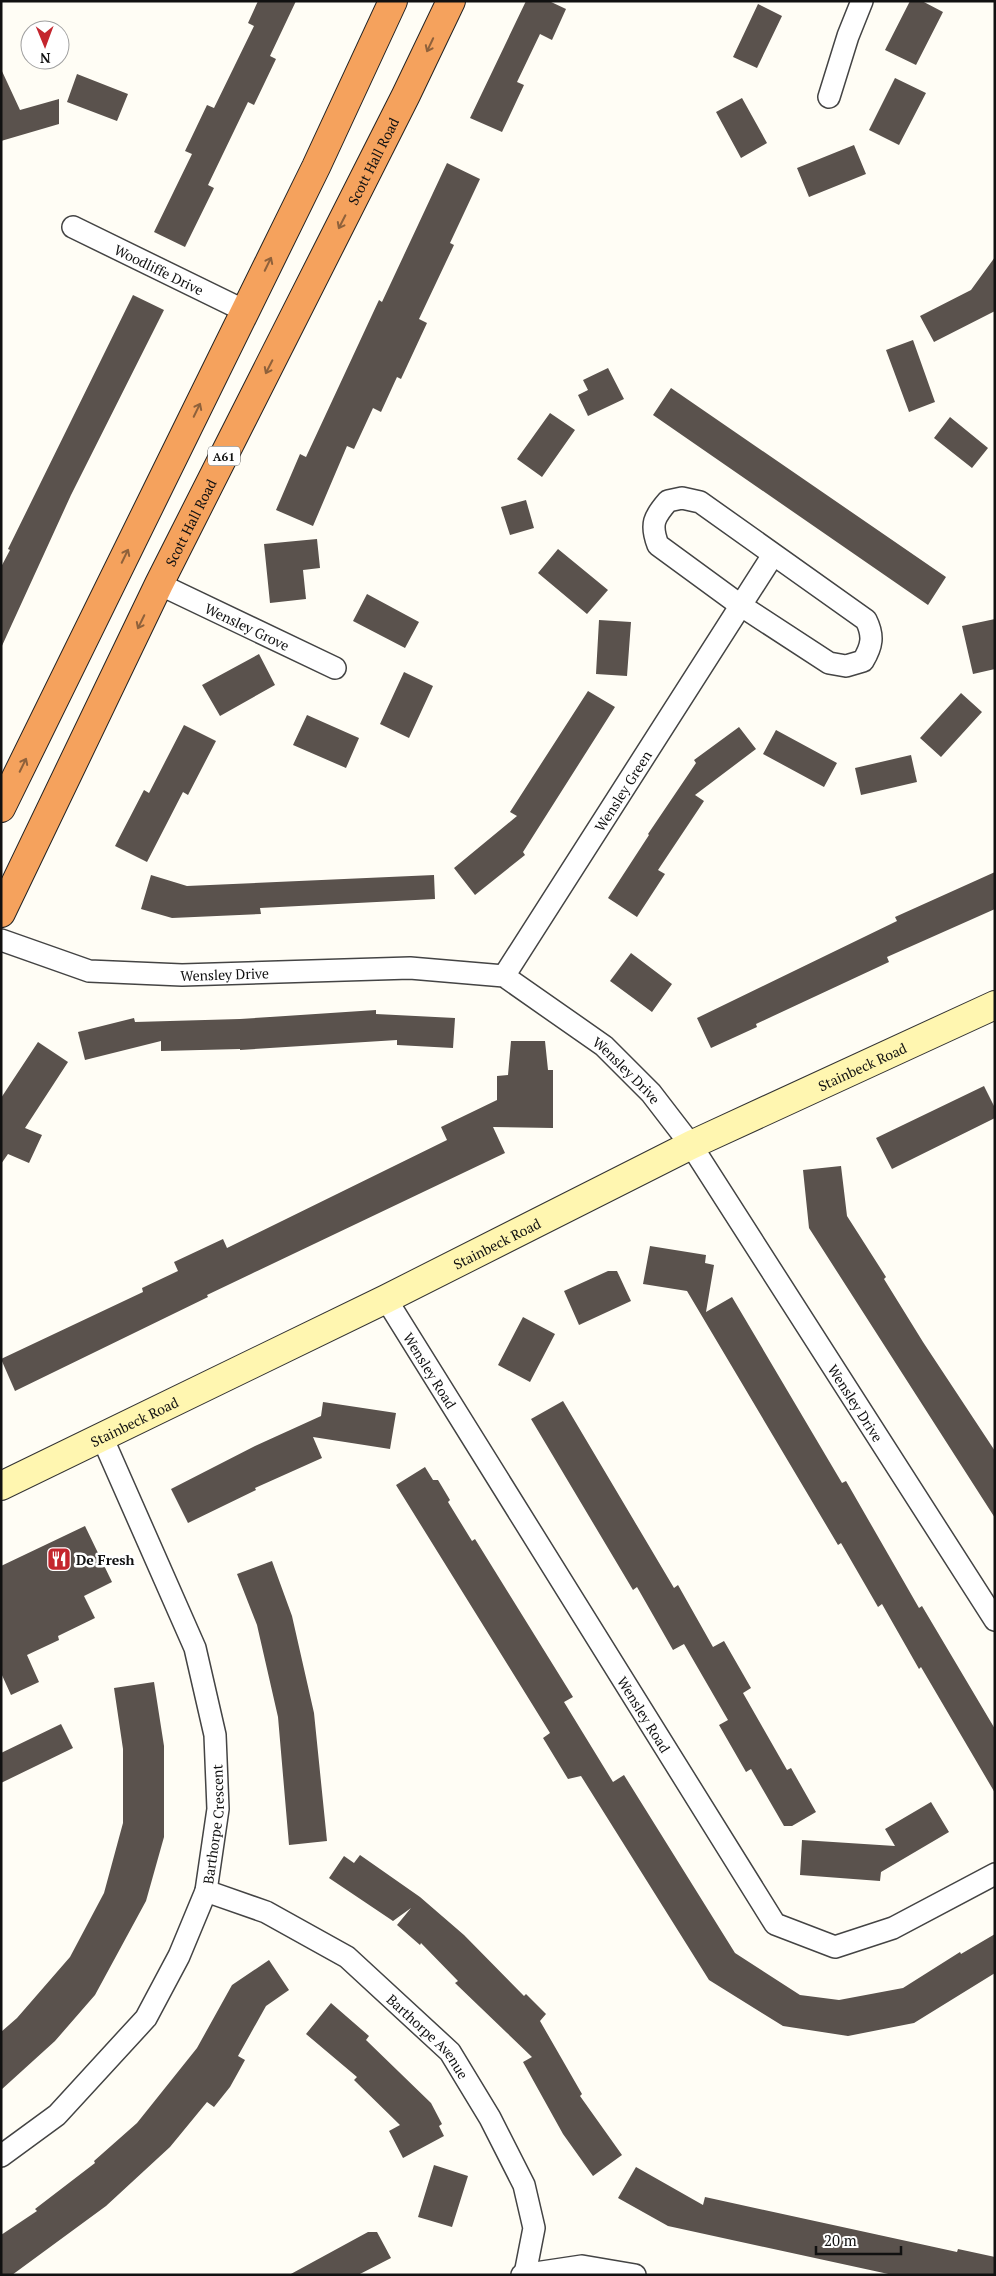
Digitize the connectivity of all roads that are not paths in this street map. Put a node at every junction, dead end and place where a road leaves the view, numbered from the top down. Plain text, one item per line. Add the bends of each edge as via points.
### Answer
1 (393, 1) edge
2 (451, 1) edge
3 (862, 1) edge
4 (829, 97) dead end
5 (73, 226) dead end
6 (245, 311) junction
7 (773, 555) junction
8 (159, 584) junction
9 (740, 605) junction
10 (335, 668) dead end
11 (1, 808) edge
12 (1, 913) edge
13 (1, 940) edge
14 (504, 976) junction
15 (995, 1005) edge
16 (692, 1145) junction
17 (386, 1299) junction
18 (102, 1437) junction
19 (1, 1486) edge
20 (995, 1620) edge
21 (995, 1874) edge
22 (206, 1891) junction
23 (1, 2156) edge
24 (523, 2274) edge
25 (635, 2275) edge

6 -> 1 highway
2 -> 8 highway, Scott Hall Road / A61
3 - 4 street
5 - 6 street, Woodliffe Drive
11 -> 6 highway
7 - 9 street, Wensley Green
7 - 9 street via 700,502 682,498 668,500 656,515 653,531 658,545
7 - 9 street via 866,620 872,633 871,648 863,661 846,666 829,663
8 - 10 street, Wensley Grove
8 -> 12 highway, Scott Hall Road / A61
9 - 14 street, Wensley Green
13 - 14 street, Wensley Drive via 89,970 182,975 410,968
14 - 16 street, Wensley Drive via 604,1046 651,1093
15 - 16 street, Stainbeck Road
16 - 17 street, Stainbeck Road
16 - 20 street, Wensley Drive
17 - 18 street, Stainbeck Road
17 - 21 street, Wensley Road via 774,1924 836,1948 893,1928
18 - 19 street, Stainbeck Road
18 - 22 street, Barthorpe Crescent via 195,1648 215,1735 218,1800
22 - 23 street, Barthorpe Crescent via 179,1956 146,2018 57,2115
22 - 24 street, Barthorpe Avenue via 266,1912 347,1957 450,2052 490,2118 524,2185 534,2228
24 - 25 street via 582,2266

